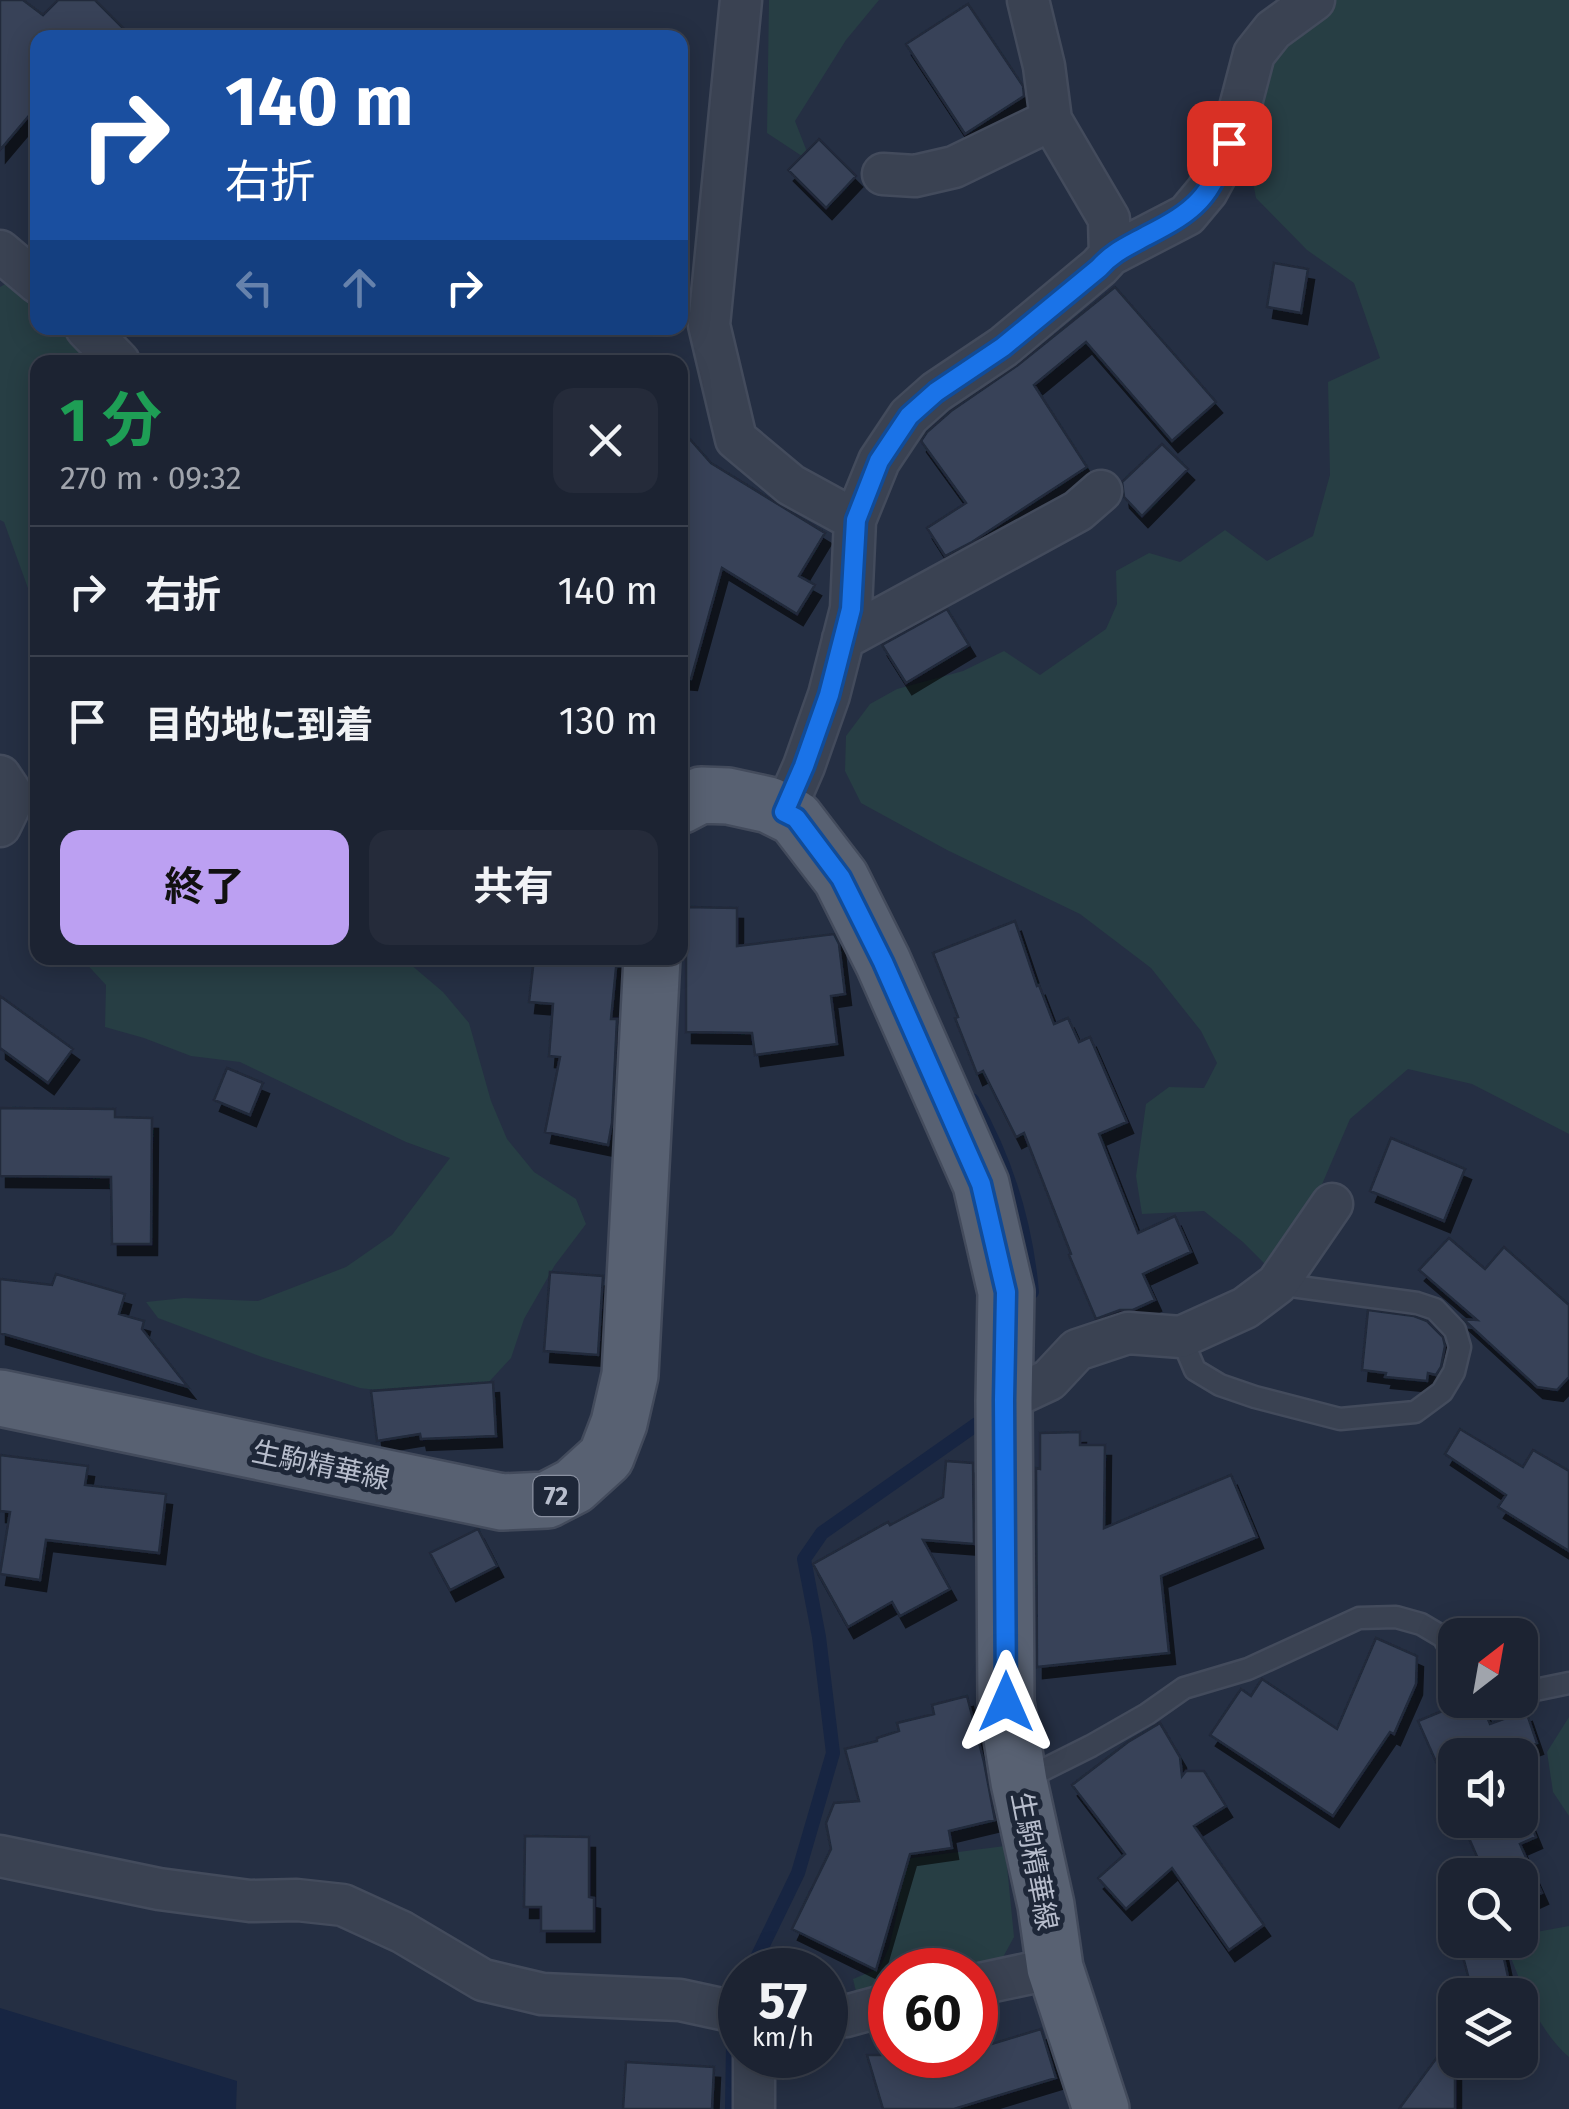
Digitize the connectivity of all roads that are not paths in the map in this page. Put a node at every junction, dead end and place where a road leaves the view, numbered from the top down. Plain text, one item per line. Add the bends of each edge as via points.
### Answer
1 (741, 0) edge
2 (1028, 0) edge
3 (1314, 0) edge
4 (1051, 120) junction
5 (883, 174) dead end
6 (0, 251) edge
7 (1110, 255) junction
8 (30, 276) edge
9 (93, 335) edge
10 (113, 355) edge
11 (1100, 491) dead end
12 (856, 520) junction
13 (844, 639) junction
14 (0, 776) edge
15 (688, 802) edge
16 (784, 812) junction
17 (0, 826) edge
18 (652, 965) edge
19 (1332, 1204) dead end
20 (1278, 1284) junction
21 (1180, 1336) junction
22 (0, 1398) edge
23 (1004, 1400) junction
24 (1438, 1634) edge
25 (1569, 1683) edge
26 (1538, 1691) edge
27 (1019, 1782) junction
28 (0, 1856) edge
29 (1055, 1968) junction
30 (998, 1980) edge
31 (718, 2008) edge
32 (754, 2078) edge
33 (754, 2109) edge
34 (1101, 2109) edge

1 - 12 street via 708,325 736,440 790,485
2 - 4 street
3 - 7 street via 1273,30 1254,54 1208,192 1187,215
4 - 5 street via 954,167 915,176
4 - 7 street via 1109,219
6 - 8 street
7 - 12 street via 909,416 879,461
9 - 10 street
11 - 13 street via 1078,511
12 - 13 street
13 - 16 street
14 - 17 street via 14,796
15 - 16 main road, 生駒精華線 via 728,796
16 - 23 main road, 生駒精華線 via 796,818 841,878 981,1184 1006,1292
18 - 22 main road, 生駒精華線 / 72 via 630,1375 606,1457 574,1486 547,1500 502,1502
19 - 20 street
20 - 21 street via 1244,1308
20 - 21 lane via 1417,1302 1434,1310 1455,1330 1460,1347 1454,1372 1442,1392 1415,1412 1340,1418 1220,1385 1196,1370
21 - 23 street via 1128,1333 1077,1350 1049,1380
23 - 27 main road, 生駒精華線 via 1006,1702
24 - 27 lane via 1396,1616 1359,1618 1248,1669 1184,1688
25 - 26 lane
27 - 29 main road, 生駒精華線
28 - 31 street via 159,1889 343,1905 483,1980 542,1994 680,2000
29 - 30 street
29 - 34 main road, 生駒精華線
32 - 33 street

